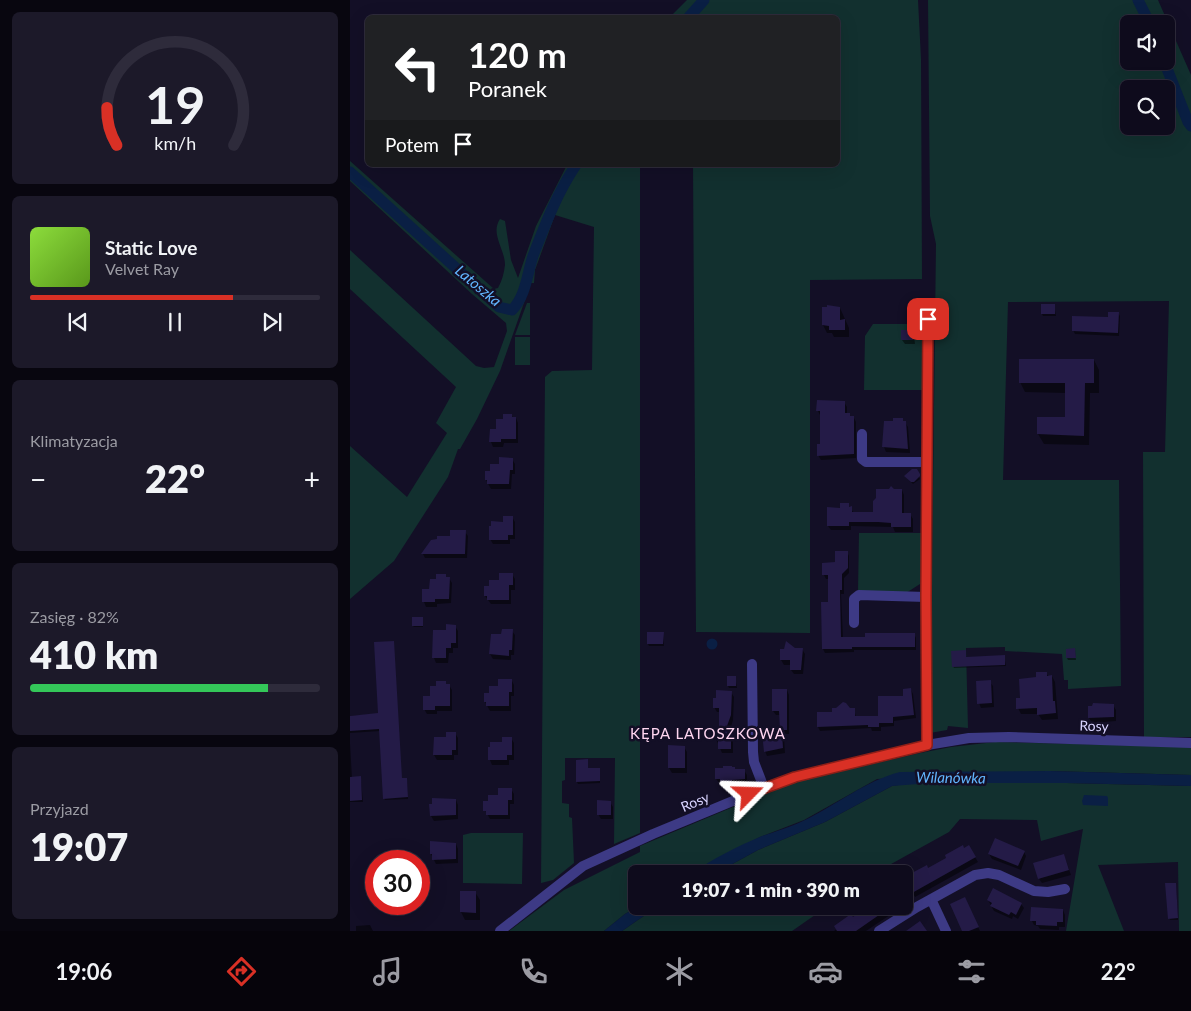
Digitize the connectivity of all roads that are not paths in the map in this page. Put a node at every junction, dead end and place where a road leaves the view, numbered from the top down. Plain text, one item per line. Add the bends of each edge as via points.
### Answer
1 (928, 319) dead end
2 (862, 434) dead end
3 (927, 462) junction
4 (926, 596) junction
5 (854, 623) dead end
6 (752, 664) dead end
7 (1191, 743) edge
8 (927, 745) junction
9 (764, 788) junction
10 (1065, 889) dead end
11 (931, 899) junction
12 (500, 931) edge
13 (880, 931) edge
14 (946, 931) edge

1 - 3 street
2 - 3 street via 862,459 866,462
3 - 4 street
4 - 5 street via 860,595 854,599
4 - 8 street
6 - 9 street via 752,752
7 - 8 street, Rosy via 992,736
8 - 9 street, Rosy via 795,777
9 - 12 street, Rosy via 583,866
10 - 11 street via 1034,891 999,875 984,874 975,875
11 - 13 street
11 - 14 street

